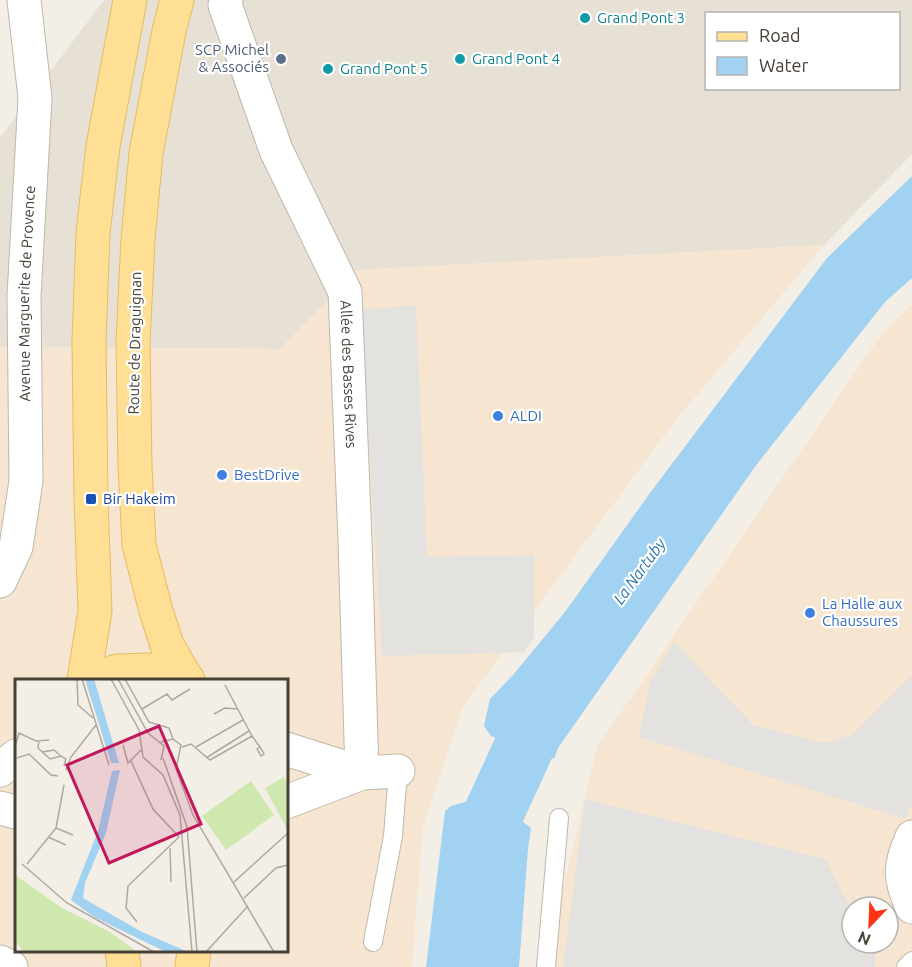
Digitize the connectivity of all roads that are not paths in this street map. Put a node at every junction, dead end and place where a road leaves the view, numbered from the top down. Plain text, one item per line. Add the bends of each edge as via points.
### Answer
1 (24, 0) edge
2 (130, 0) edge
3 (177, 0) edge
4 (226, 0) edge
5 (0, 581) edge
6 (84, 679) edge
7 (98, 679) edge
8 (184, 679) edge
9 (187, 679) edge
10 (288, 750) edge
11 (15, 757) edge
12 (0, 770) edge
13 (398, 771) joint
14 (362, 773) junction
15 (288, 801) edge
16 (0, 808) edge
17 (15, 812) edge
18 (558, 818) dead end
19 (912, 837) edge
20 (912, 907) edge
21 (373, 942) dead end
22 (122, 952) edge
23 (194, 952) edge
24 (912, 961) edge
25 (0, 962) edge
26 (10, 967) edge
27 (124, 967) edge
28 (192, 967) edge
29 (546, 967) edge
30 (906, 967) edge

1 - 5 street, Avenue Marguerite de Provence via 35,98 24,296 26,481 16,547
2 - 6 main road via 103,146 93,233 89,340 95,611
3 - 9 main road, Route de Draguignan via 146,153 133,342 139,545 167,645
4 - 14 street, Allée des Basses Rives via 276,150 345,292
7 - 8 main road via 117,671 152,670
10 - 14 street
11 - 12 street
13 - 14 street
13 - 21 lane via 393,836
14 - 15 street
16 - 17 street
18 - 29 lane
19 - 20 street via 903,858 903,886
22 - 27 main road
23 - 28 main road
24 - 30 lane
25 - 26 street

